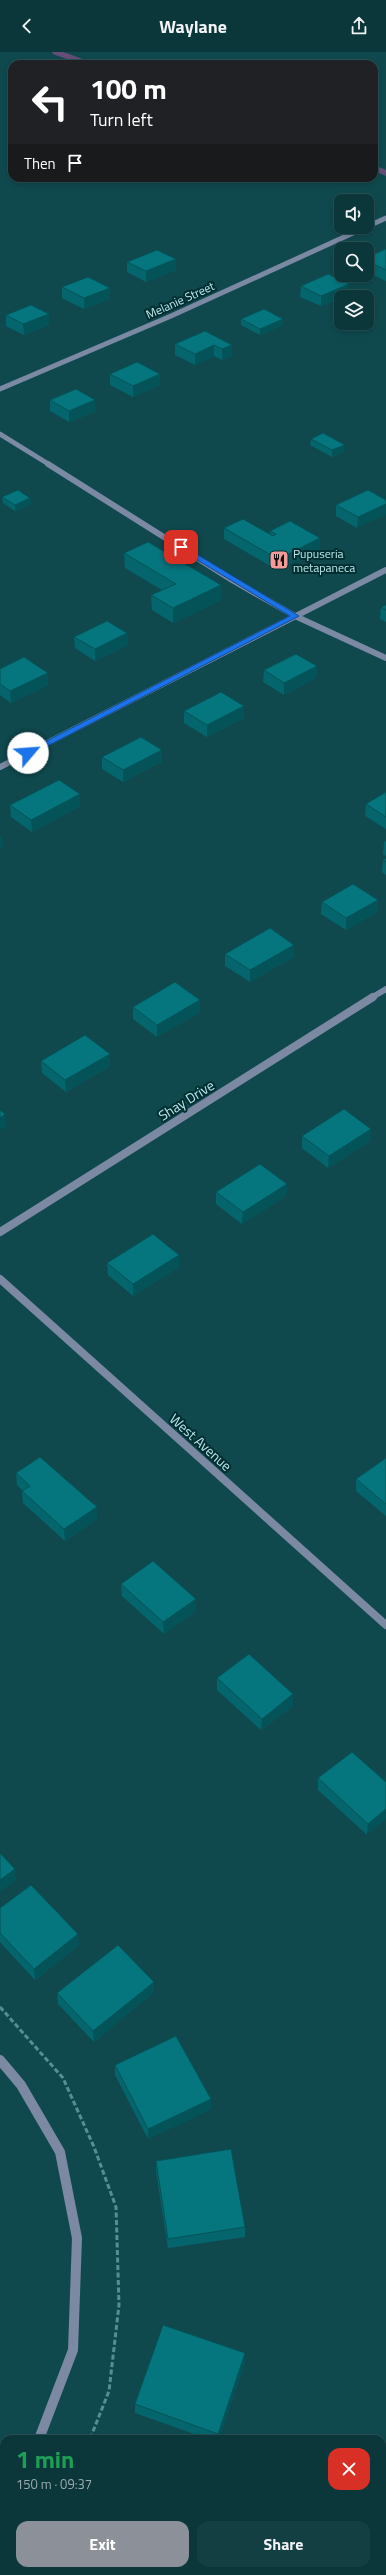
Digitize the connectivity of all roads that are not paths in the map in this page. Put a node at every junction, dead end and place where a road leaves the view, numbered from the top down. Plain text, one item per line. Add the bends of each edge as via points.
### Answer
1 (386, 218) edge
2 (0, 389) edge
3 (0, 434) edge
4 (386, 570) edge
5 (295, 616) junction
6 (386, 658) edge
7 (0, 767) edge
8 (386, 989) edge
9 (0, 1232) edge
10 (0, 1279) edge
11 (386, 1625) edge
12 (0, 2060) edge
13 (41, 2435) edge

1 - 2 street, Melanie Street via 178,313
3 - 5 street
4 - 5 street
5 - 6 street
5 - 7 street
8 - 9 street, Shay Drive
10 - 11 street, West Avenue
12 - 13 street via 21,2085 60,2152 77,2238 73,2350

